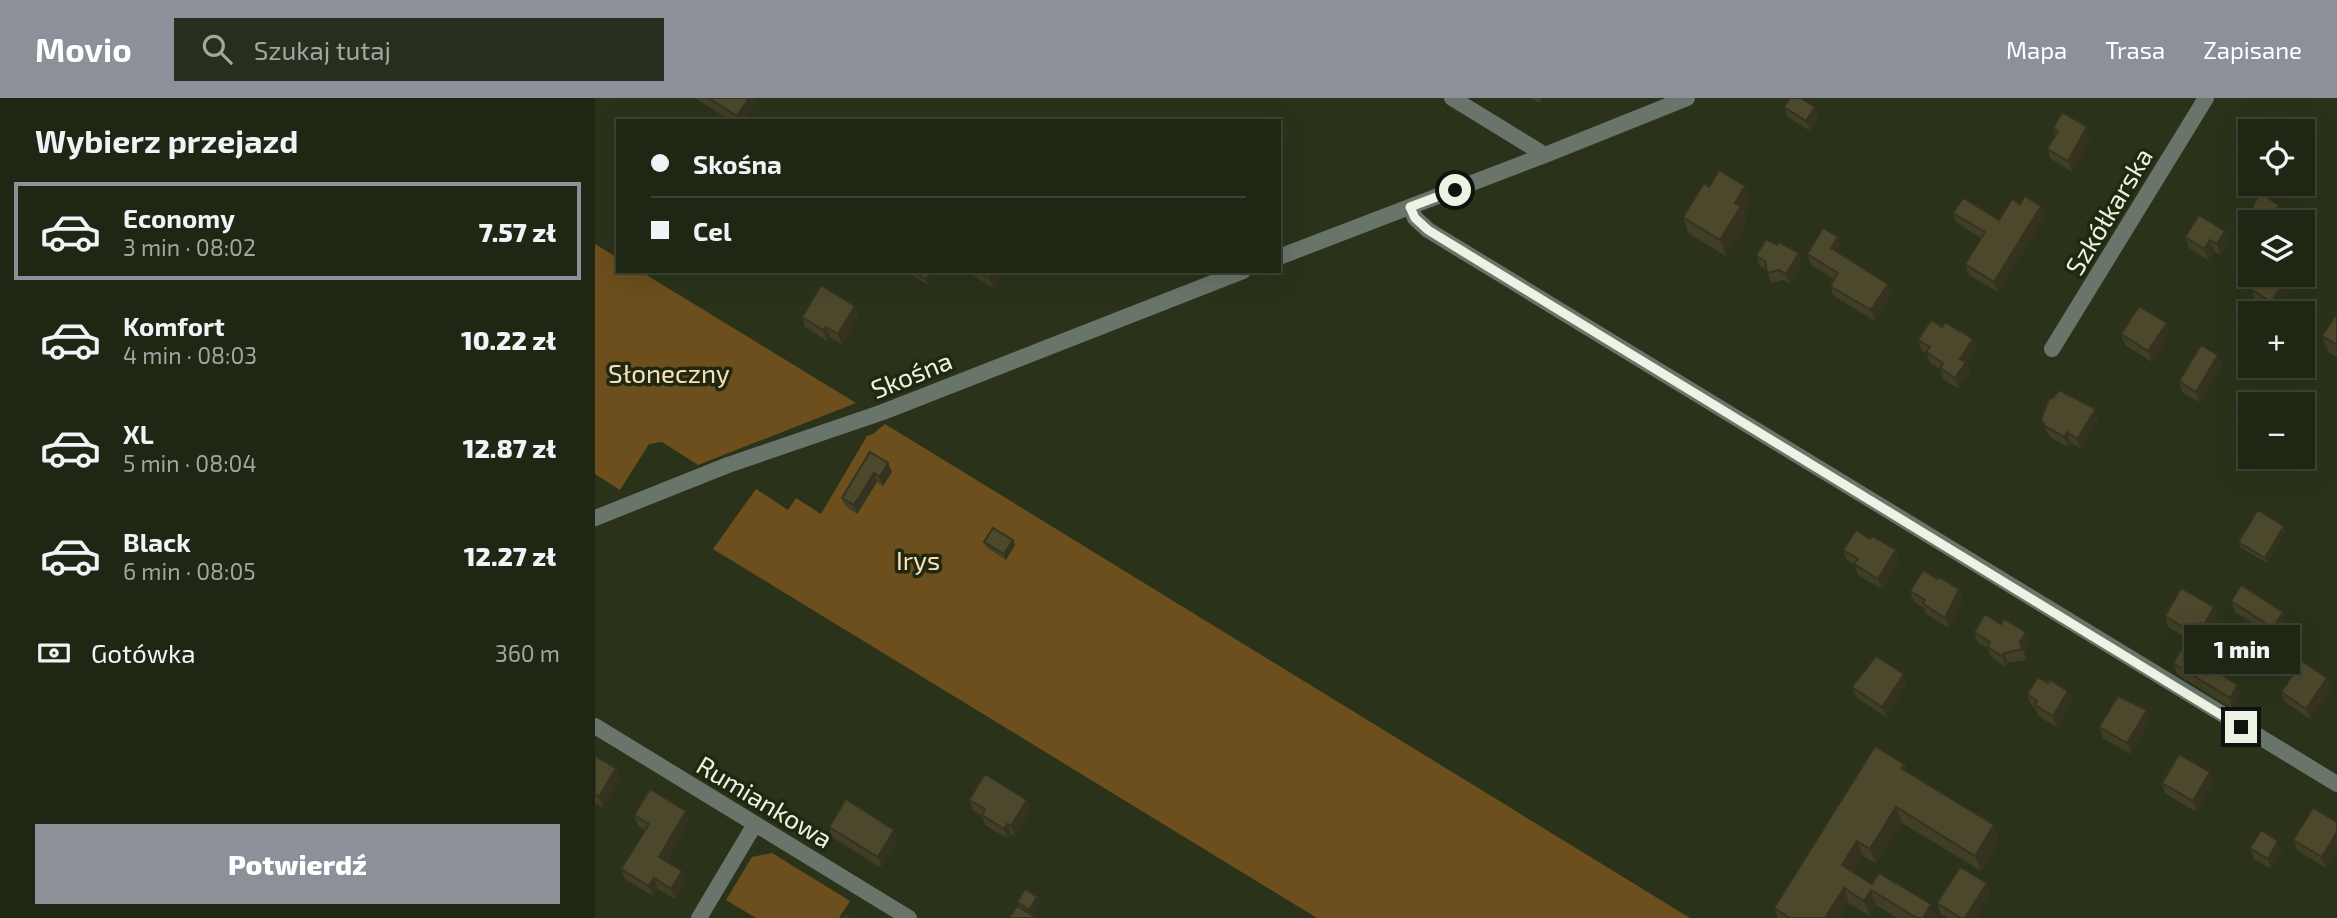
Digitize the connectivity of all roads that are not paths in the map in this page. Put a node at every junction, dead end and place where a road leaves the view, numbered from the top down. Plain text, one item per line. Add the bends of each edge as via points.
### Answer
1 (1452, 98) edge
2 (1686, 98) edge
3 (2206, 98) edge
4 (1661, 103) edge
5 (1545, 155) junction
6 (1410, 207) junction
7 (1281, 256) edge
8 (1238, 273) edge
9 (2052, 349) dead end
10 (595, 518) edge
11 (595, 726) edge
12 (2337, 784) edge
13 (755, 824) junction
14 (699, 918) edge
15 (909, 918) edge

1 - 5 street
2 - 4 street
3 - 9 street, Szkółkarska
4 - 5 street
5 - 6 street
6 - 7 street
6 - 12 street via 1428,230
8 - 10 street, Skośna via 883,412 728,465
11 - 13 street, Rumiankowa
13 - 14 street
13 - 15 street, Rumiankowa

